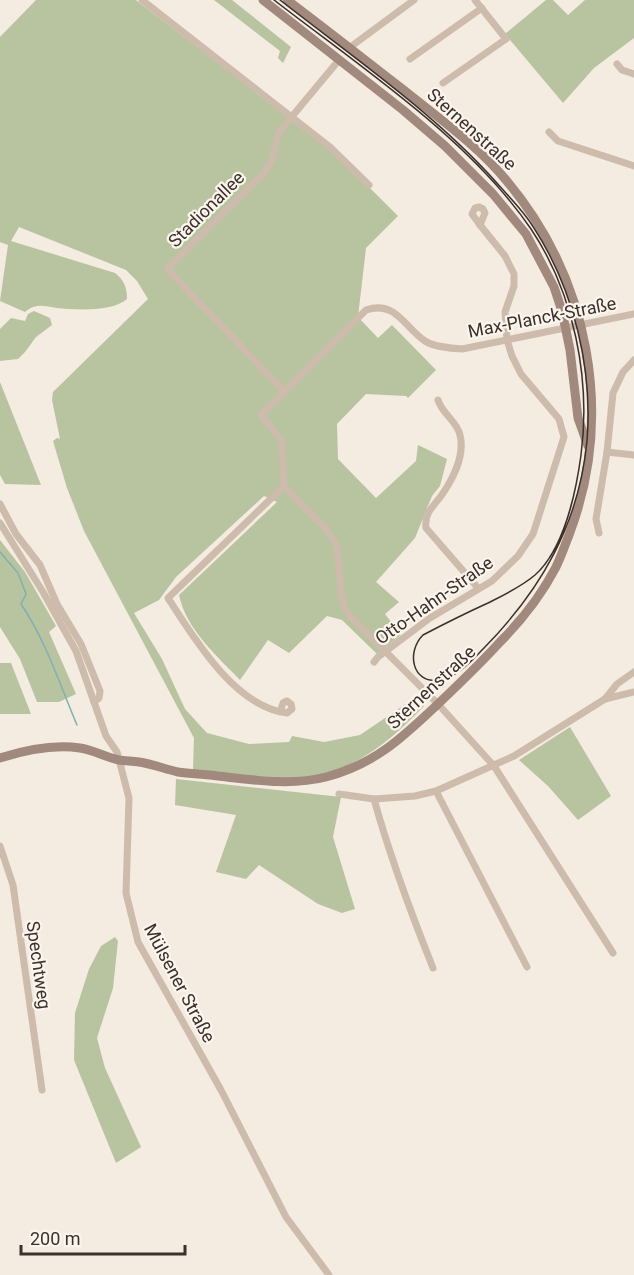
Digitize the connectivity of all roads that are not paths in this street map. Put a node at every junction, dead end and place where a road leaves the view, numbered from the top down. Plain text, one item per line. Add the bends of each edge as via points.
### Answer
1 (142, 0) edge
2 (263, 0) edge
3 (287, 0) edge
4 (414, 0) edge
5 (475, 0) edge
6 (482, 8) junction
7 (349, 48) junction
8 (410, 59) dead end
9 (339, 60) junction
10 (617, 64) dead end
11 (634, 74) edge
12 (443, 83) dead end
13 (290, 117) junction
14 (549, 132) dead end
15 (634, 166) edge
16 (369, 185) dead end
17 (480, 225) dead end
18 (634, 314) edge
19 (582, 325) junction
20 (566, 328) junction
21 (507, 340) junction
22 (634, 360) edge
23 (284, 391) junction
24 (438, 400) dead end
25 (607, 452) junction
26 (634, 455) edge
27 (589, 461) junction
28 (284, 486) junction
29 (0, 504) edge
30 (0, 523) edge
31 (598, 533) dead end
32 (478, 588) junction
33 (387, 652) junction
34 (374, 662) dead end
35 (634, 672) edge
36 (634, 692) edge
37 (604, 699) junction
38 (94, 702) junction
39 (438, 704) junction
40 (280, 712) dead end
41 (0, 758) edge
42 (120, 760) junction
43 (494, 766) junction
44 (436, 791) junction
45 (339, 794) dead end
46 (374, 800) junction
47 (0, 846) edge
48 (613, 952) dead end
49 (527, 967) dead end
50 (433, 968) dead end
51 (42, 1090) dead end
52 (329, 1275) edge

1 - 13 street
2 - 9 street, Sternenstraße
3 - 7 street, Sternenstraße
4 - 7 street
5 - 6 street
6 - 8 street
6 - 12 street via 506,39
7 - 9 street
7 - 19 street, Sternenstraße via 442,121 505,179 551,245
9 - 13 street
9 - 20 street, Sternenstraße via 445,146 512,215 544,266
10 - 11 street
13 - 16 street via 330,147
13 - 23 street, Stadionallee via 279,132 272,163 168,270
14 - 15 street via 558,141
17 - 21 street, Otto-Hahn-Straße via 514,274 505,312
18 - 19 street, Max-Planck-Straße
19 - 20 street, Max-Planck-Straße
19 - 27 street, Sternenstraße via 591,381
20 - 21 street, Max-Planck-Straße
20 - 27 street, Sternenstraße via 578,418
21 - 23 street, Max-Planck-Straße via 462,348 437,345 426,342 395,312 376,306 366,310
21 - 32 street, Otto-Hahn-Straße via 515,364 559,419 564,437 533,534 518,556 492,581
22 - 25 street via 613,393
23 - 28 street, Max-Planck-Straße via 261,415 282,441
24 - 32 street via 457,427 461,449 449,484 428,512 426,528
25 - 26 street
25 - 31 street via 596,519
27 - 39 street, Sternenstraße via 576,516 557,565 520,621
28 - 33 street via 335,542 344,606
28 - 40 street via 168,598 226,677 259,704
29 - 38 street via 16,534 40,565 81,644 100,691
30 - 38 street, Mülsener Straße via 76,651
32 - 33 street, Otto-Hahn-Straße via 430,618
33 - 34 street, Otto-Hahn-Straße
33 - 39 street
35 - 37 street
36 - 37 street
37 - 43 street
38 - 42 street, Mülsener Straße
39 - 42 street, Sternenstraße via 393,746 360,765 312,780 181,772
39 - 43 street
41 - 42 street, Sternenstraße via 21,751 79,748
42 - 52 street, Mülsener Straße via 129,798 126,892 138,942 286,1217
43 - 44 street
43 - 48 street
44 - 46 street
44 - 49 street
45 - 46 street
46 - 50 street via 407,905
47 - 51 street, Spechtweg via 13,885

